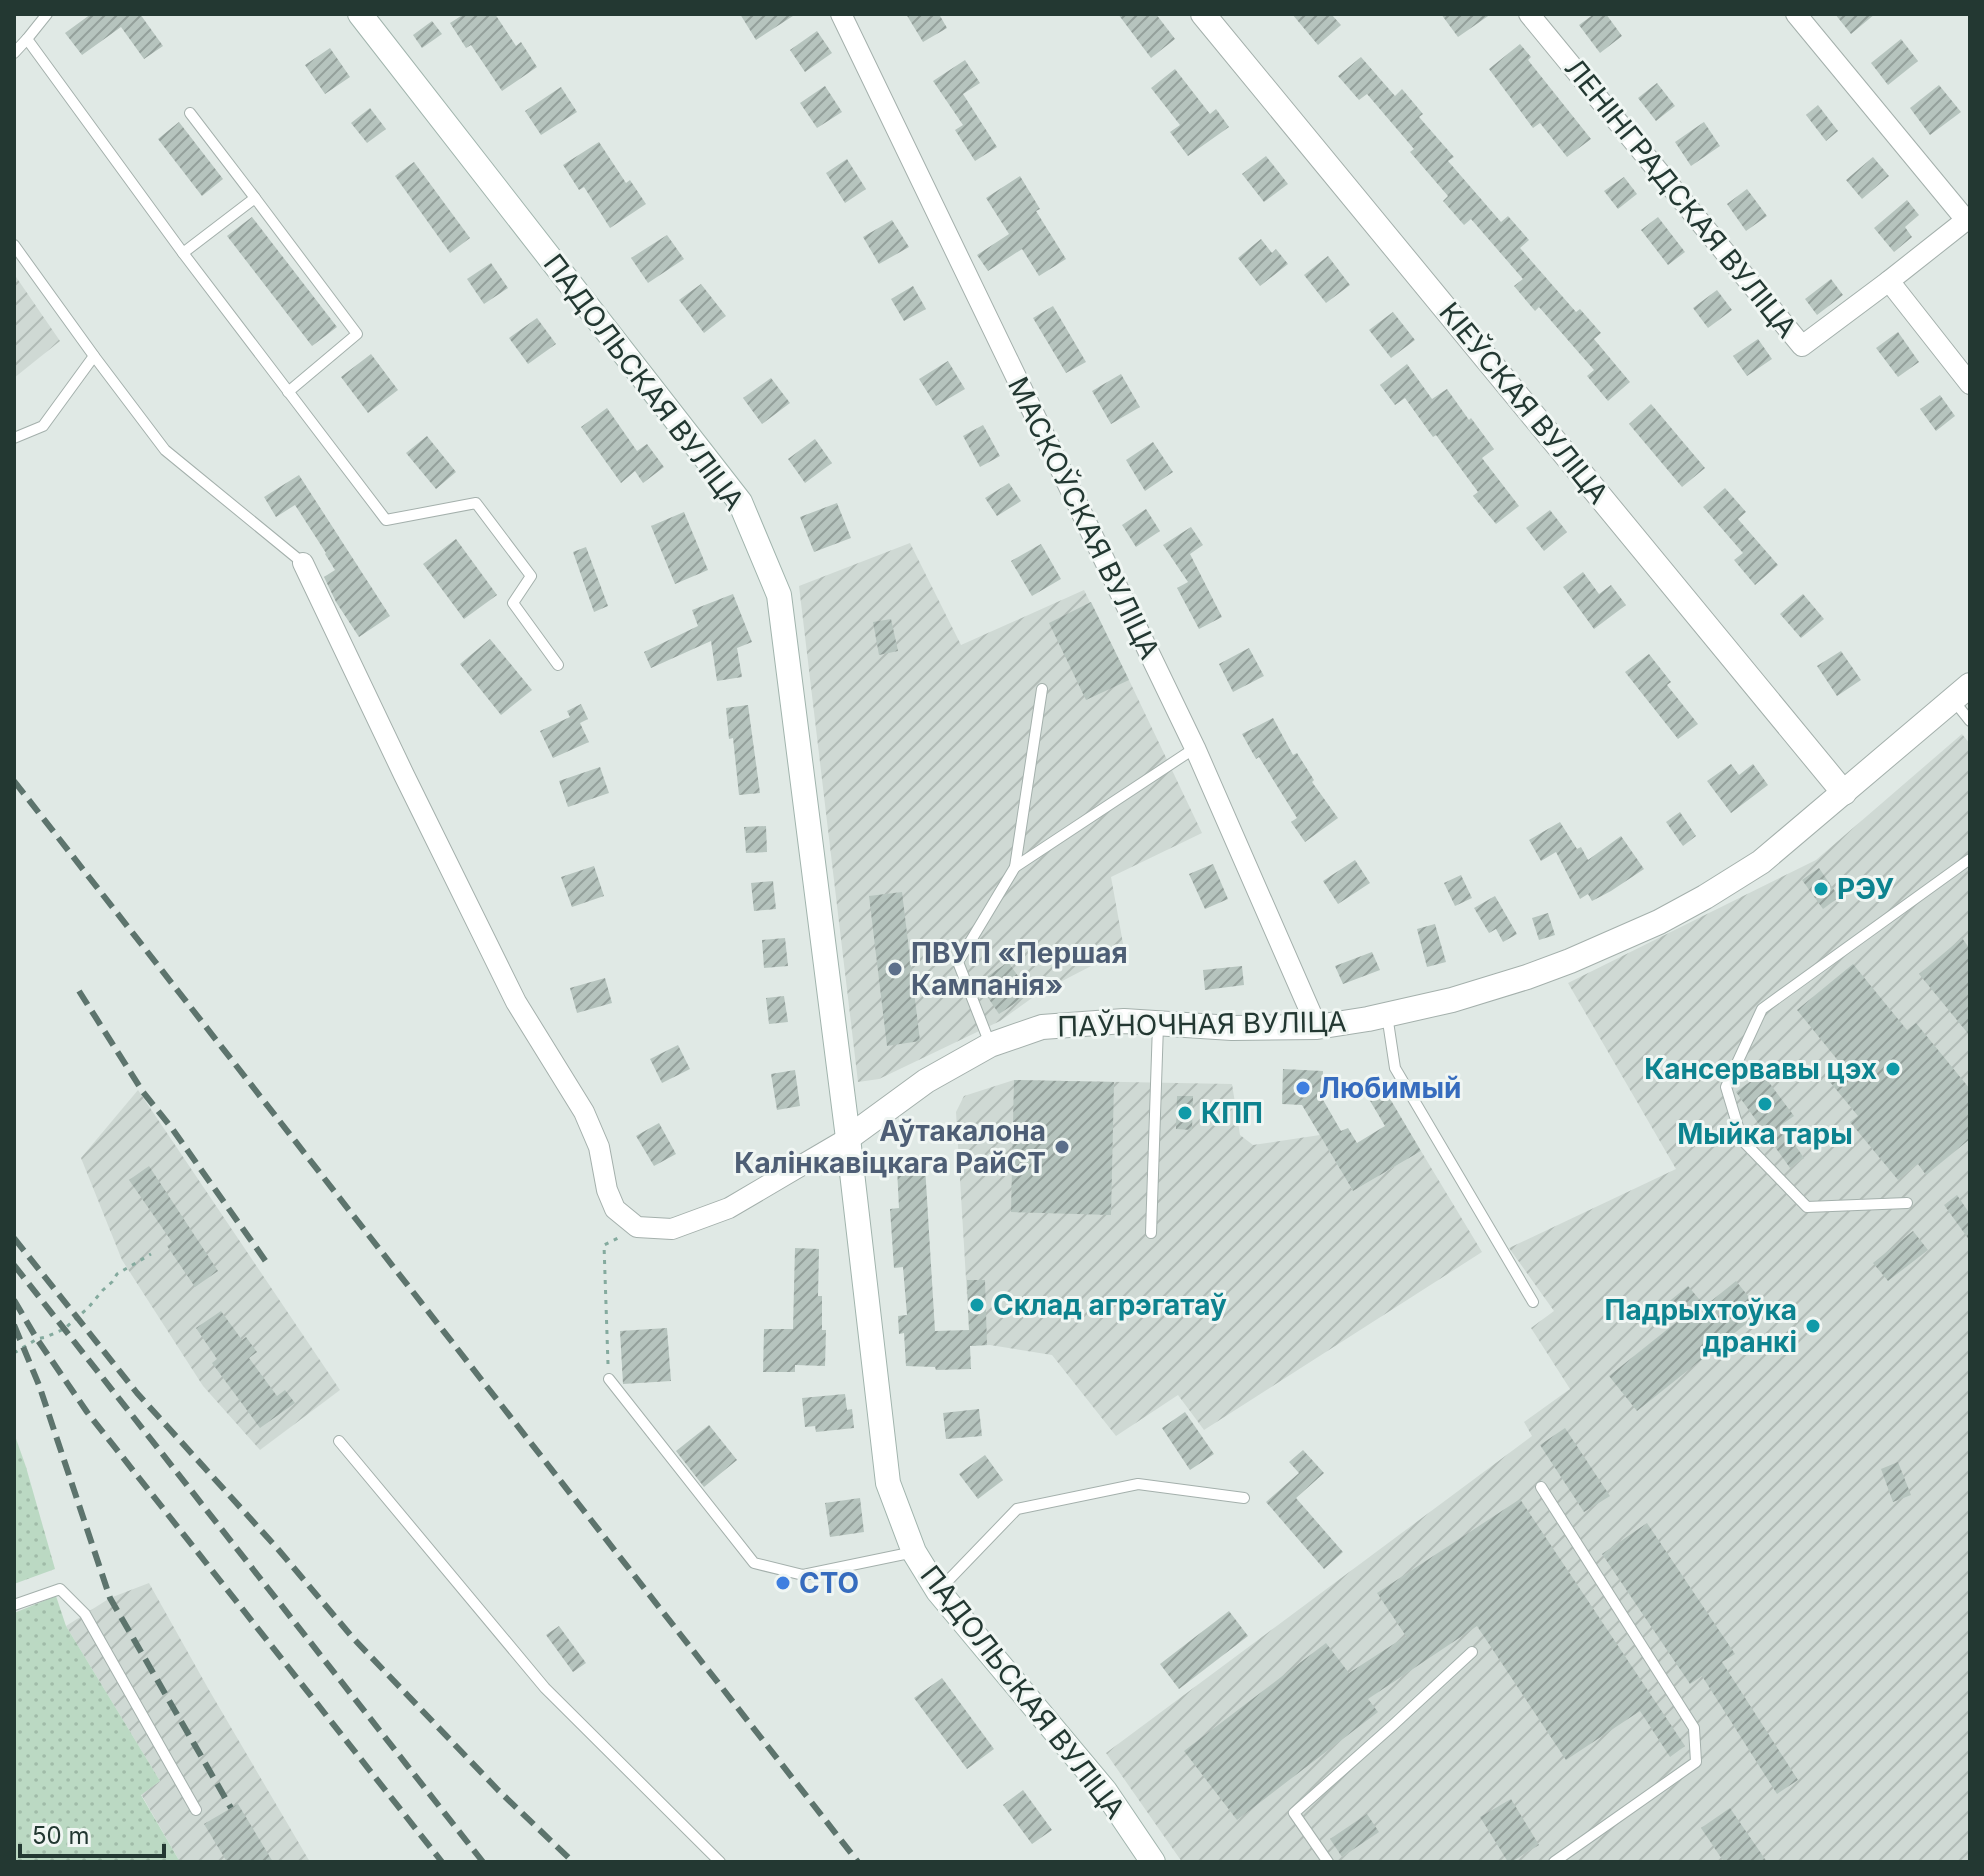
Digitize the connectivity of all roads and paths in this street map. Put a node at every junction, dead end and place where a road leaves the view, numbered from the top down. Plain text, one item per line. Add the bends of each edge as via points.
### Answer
1 (47, 14) edge
2 (360, 14) edge
3 (841, 14) edge
4 (1203, 14) edge
5 (1529, 14) edge
6 (1796, 14) edge
7 (27, 39) junction
8 (14, 53) edge
9 (190, 113) dead end
10 (255, 198) junction
11 (1968, 218) edge
12 (14, 245) edge
13 (183, 253) junction
14 (1889, 281) junction
15 (94, 356) junction
16 (1970, 384) edge
17 (288, 392) junction
18 (14, 438) edge
19 (303, 563) joint
20 (558, 665) dead end
21 (1042, 689) dead end
22 (1961, 692) edge
23 (1970, 721) edge
24 (1195, 748) junction
25 (1844, 793) junction
26 (1970, 859) edge
27 (1015, 867) junction
28 (1387, 1015) junction
29 (1159, 1023) junction
30 (1317, 1027) junction
31 (990, 1045) junction
32 (848, 1138) junction
33 (1907, 1203) dead end
34 (637, 1227) junction
35 (1151, 1233) dead end
36 (151, 1254) dead end
37 (1533, 1302) dead end
38 (14, 1353) edge
39 (609, 1379) joint
40 (339, 1441) dead end
41 (1541, 1487) dead end
42 (1244, 1498) dead end
43 (914, 1552) junction
44 (938, 1591) junction
45 (14, 1605) edge
46 (1472, 1652) dead end
47 (196, 1810) dead end
48 (720, 1862) edge
49 (1153, 1862) edge
50 (1328, 1862) edge
51 (1554, 1862) edge

1 - 7 lane
2 - 32 street, ПАДОЛЬСКАЯ ВУЛІЦА via 740,502 779,595
3 - 24 street, МАСКОЎСКАЯ ВУЛІЦА
4 - 25 street, КІЕЎСКАЯ ВУЛІЦА
5 - 14 street, ЛЕНІНГРАДСКАЯ ВУЛІЦА via 1802,346
6 - 11 street
7 - 8 lane
7 - 13 lane
9 - 10 lane
10 - 13 lane
10 - 17 lane via 357,334
11 - 14 street
12 - 15 lane
13 - 17 lane
14 - 16 street
15 - 18 lane via 43,426
15 - 19 lane via 165,450
17 - 20 lane via 386,520 476,503 531,576 513,603
19 - 34 street via 516,1002 584,1112 615,1209
21 - 27 lane
22 - 23 lane
22 - 25 street, ПАЎНОЧНАЯ ВУЛІЦА
24 - 27 lane
24 - 30 street, МАСКОЎСКАЯ ВУЛІЦА
25 - 28 street, ПАЎНОЧНАЯ ВУЛІЦА via 1761,862 1659,922 1527,977
26 - 33 lane via 1762,1009 1726,1087 1742,1140 1807,1207
27 - 31 lane via 958,962
28 - 30 street, ПАЎНОЧНАЯ ВУЛІЦА
28 - 37 lane via 1395,1068
29 - 30 street, ПАЎНОЧНАЯ ВУЛІЦА
29 - 31 street, ПАЎНОЧНАЯ ВУЛІЦА via 1042,1027
29 - 35 lane
31 - 32 street, ПАЎНОЧНАЯ ВУЛІЦА via 926,1081
32 - 34 street via 729,1208 672,1229
32 - 43 street, ПАДОЛЬСКАЯ ВУЛІЦА via 888,1483
34 - 39 path via 604,1245
36 - 38 path via 117,1274 64,1329
39 - 43 lane via 754,1563 803,1575
40 - 48 lane via 545,1688
41 - 51 lane via 1694,1728 1696,1762
42 - 44 lane via 1138,1484 1017,1509
43 - 44 street, ПАДОЛЬСКАЯ ВУЛІЦА
44 - 49 street, ПАДОЛЬСКАЯ ВУЛІЦА via 1105,1791
45 - 47 lane via 60,1589 85,1614
46 - 50 lane via 1294,1813

